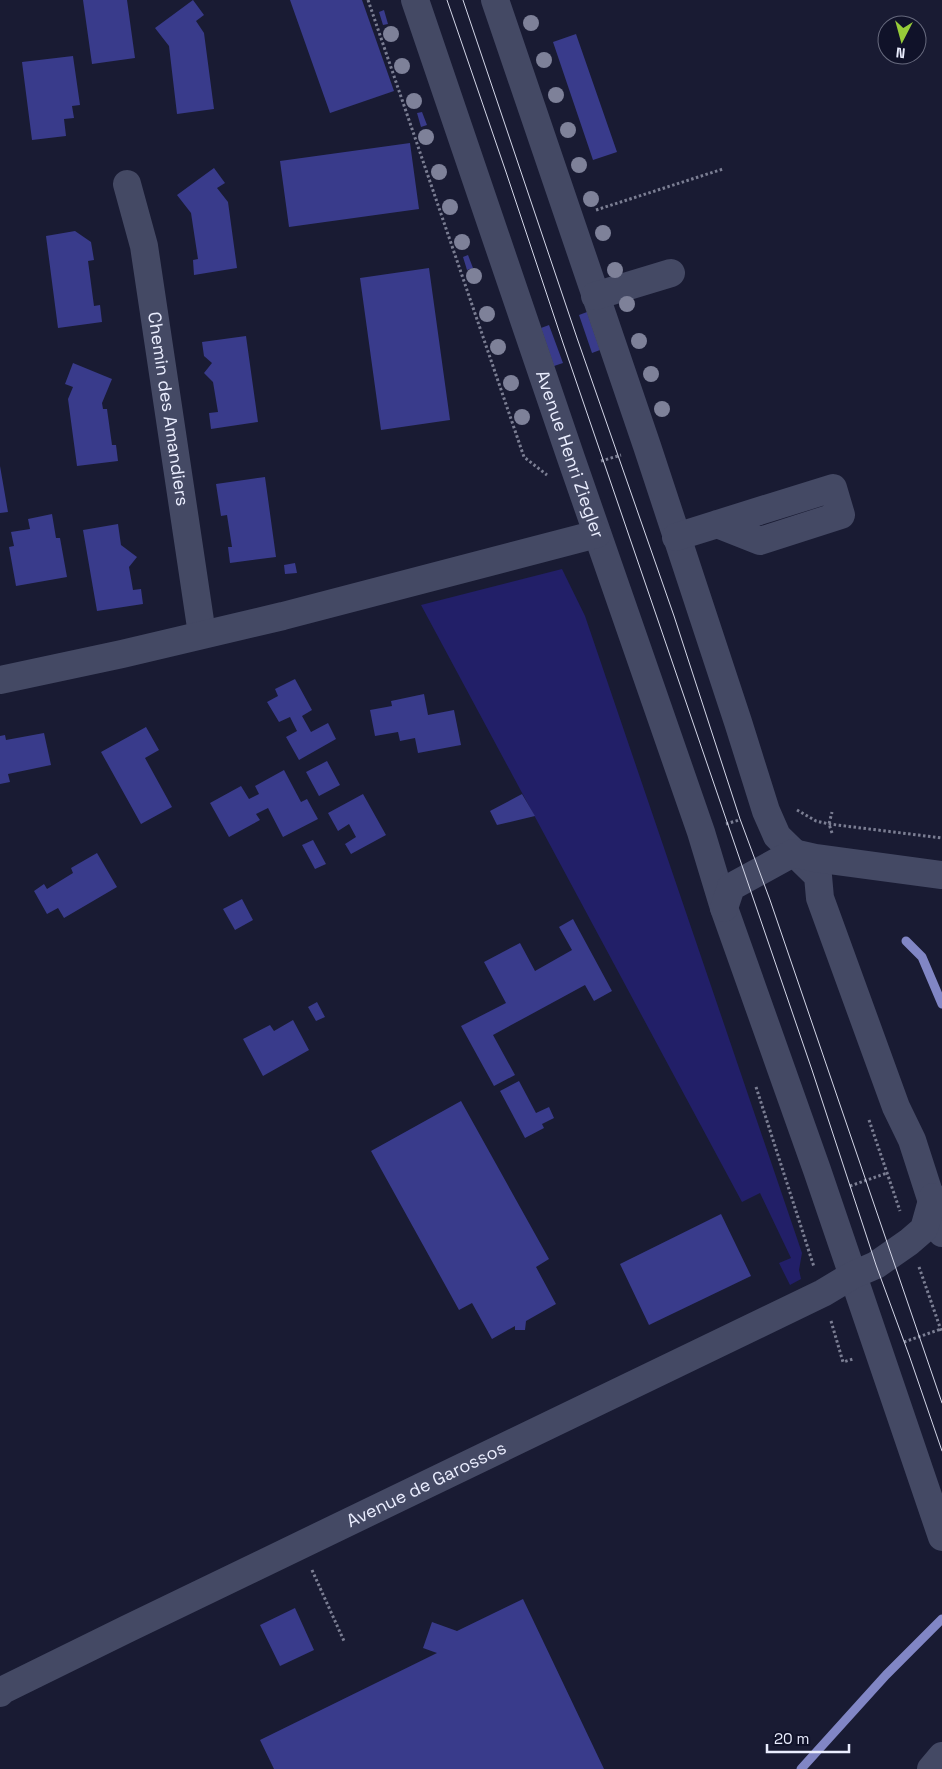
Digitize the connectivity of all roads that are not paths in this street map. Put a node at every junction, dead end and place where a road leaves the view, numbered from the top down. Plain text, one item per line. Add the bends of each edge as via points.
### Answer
1 (414, 0) edge
2 (495, 0) edge
3 (127, 184) dead end
4 (671, 273) dead end
5 (595, 296) junction
6 (717, 524) junction
7 (597, 534) junction
8 (676, 537) junction
9 (202, 634) junction
10 (0, 680) edge
11 (793, 852) junction
12 (942, 875) edge
13 (724, 908) junction
14 (936, 1192) edge
15 (942, 1233) edge
16 (853, 1275) junction
17 (942, 1537) edge
18 (0, 1691) edge
19 (942, 1756) edge
20 (931, 1769) edge

1 - 7 street, Avenue Henri Ziegler via 564,475
2 - 5 street
3 - 9 street, Chemin des Amandiers via 144,246
4 - 5 street
5 - 8 street
6 - 6 street via 760,541 841,515 833,488
6 - 8 street
7 - 9 street
7 - 13 street, Avenue Henri Ziegler via 701,832
8 - 11 street via 766,811 778,836
9 - 10 street
11 - 12 street via 814,858
11 - 13 street via 731,887
11 - 14 street via 818,876 820,898 896,1107
13 - 16 street, Avenue Henri Ziegler
14 - 15 street
14 - 16 street, Avenue de Garossos via 924,1229 876,1265
16 - 17 street, Avenue Henri Ziegler
16 - 18 street, Avenue de Garossos via 814,1298
19 - 20 street

